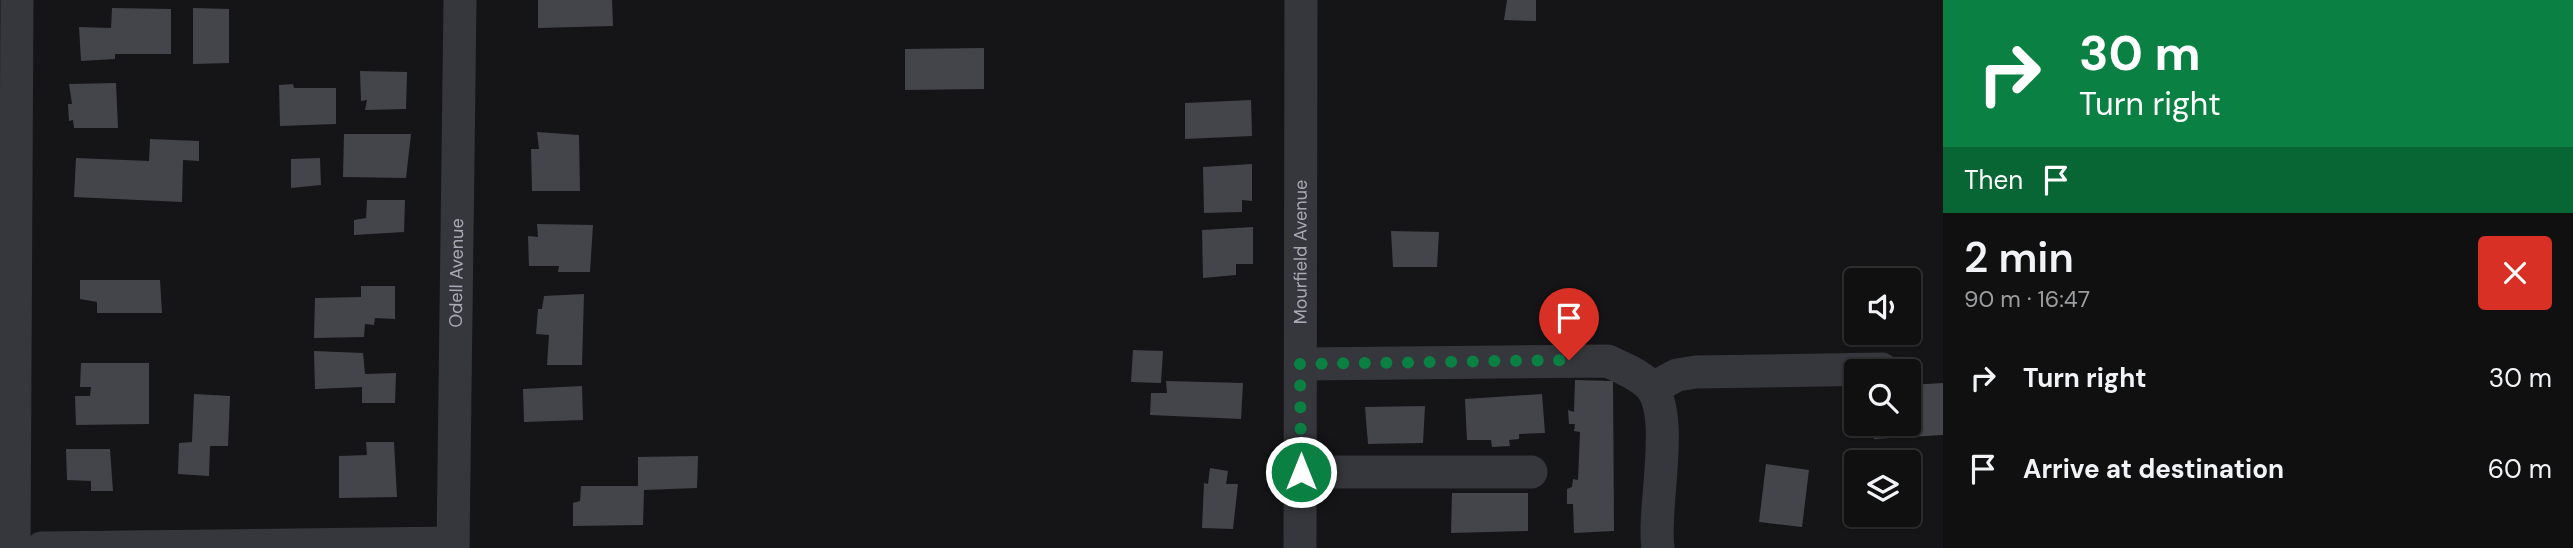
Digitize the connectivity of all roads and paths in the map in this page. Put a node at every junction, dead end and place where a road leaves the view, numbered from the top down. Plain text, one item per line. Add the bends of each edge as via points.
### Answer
1 (17, 0) edge
2 (460, 0) edge
3 (1301, 0) edge
4 (1300, 364) junction
5 (1844, 370) edge
6 (1653, 388) junction
7 (1301, 472) junction
8 (1531, 472) dead end
9 (453, 546) edge
10 (14, 548) edge
11 (42, 548) edge
12 (1300, 548) edge
13 (1658, 548) edge

1 - 10 street
2 - 9 street, Odell Avenue
3 - 4 street, Mourfield Avenue
4 - 6 street via 1608,361
4 - 7 street, Mourfield Avenue
5 - 6 street via 1696,372 1677,375
6 - 13 street via 1663,436
7 - 8 street
7 - 12 street, Mourfield Avenue
9 - 11 street

